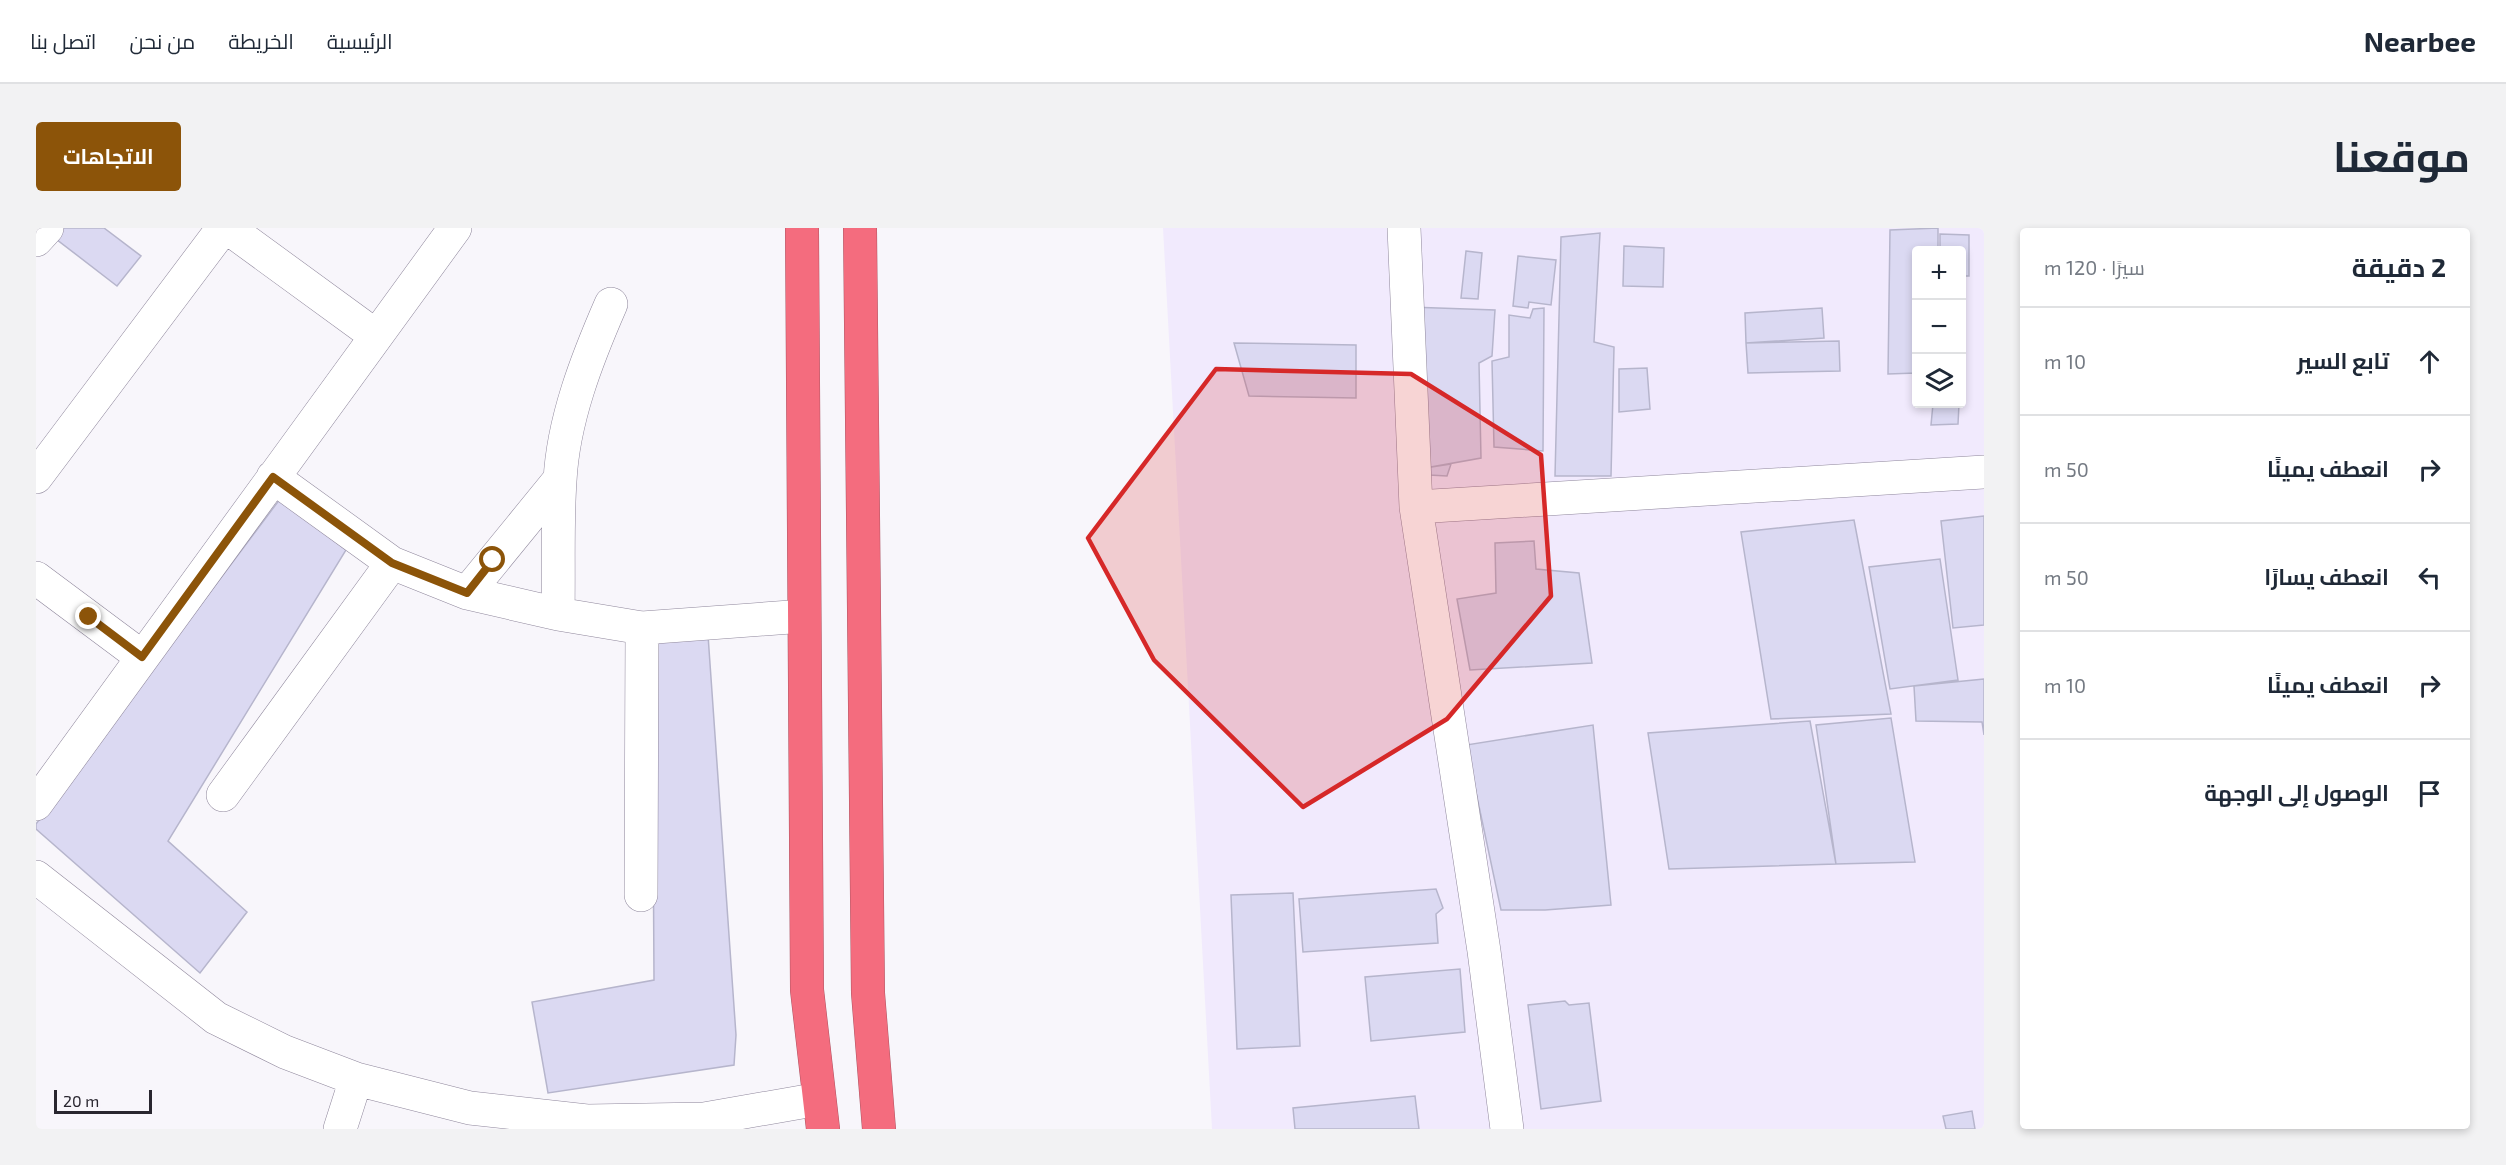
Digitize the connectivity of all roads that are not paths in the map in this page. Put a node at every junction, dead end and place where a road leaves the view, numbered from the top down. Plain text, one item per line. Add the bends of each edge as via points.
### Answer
1 (47, 228) edge
2 (223, 228) edge
3 (228, 228) edge
4 (454, 228) edge
5 (802, 228) edge
6 (860, 228) edge
7 (1404, 228) edge
8 (36, 240) edge
9 (611, 304) dead end
10 (375, 336) junction
11 (1984, 472) edge
12 (36, 477) edge
13 (273, 477) junction
14 (560, 479) junction
15 (1416, 507) junction
16 (392, 563) junction
17 (36, 578) edge
18 (467, 593) junction
19 (558, 614) junction
20 (804, 616) junction
21 (642, 628) junction
22 (142, 657) junction
23 (223, 795) dead end
24 (36, 804) edge
25 (36, 878) edge
26 (641, 895) dead end
27 (356, 1079) junction
28 (821, 1114) edge
29 (340, 1129) edge
30 (879, 1129) edge
31 (1507, 1129) edge

1 - 8 street
2 - 12 street
3 - 10 street
4 - 10 street
5 - 20 highway
6 - 30 highway via 868,993
7 - 15 street
9 - 14 street via 579,389
10 - 13 street
11 - 15 street
13 - 16 street
13 - 22 street
14 - 18 street
14 - 19 street
15 - 31 street via 1484,951
16 - 18 street
16 - 23 street
17 - 22 street
18 - 19 street
19 - 21 street
20 - 21 street
20 - 28 highway via 807,990
21 - 26 street
22 - 24 street
25 - 27 street via 216,1018 285,1052
27 - 28 street via 470,1108 586,1121
27 - 29 street

